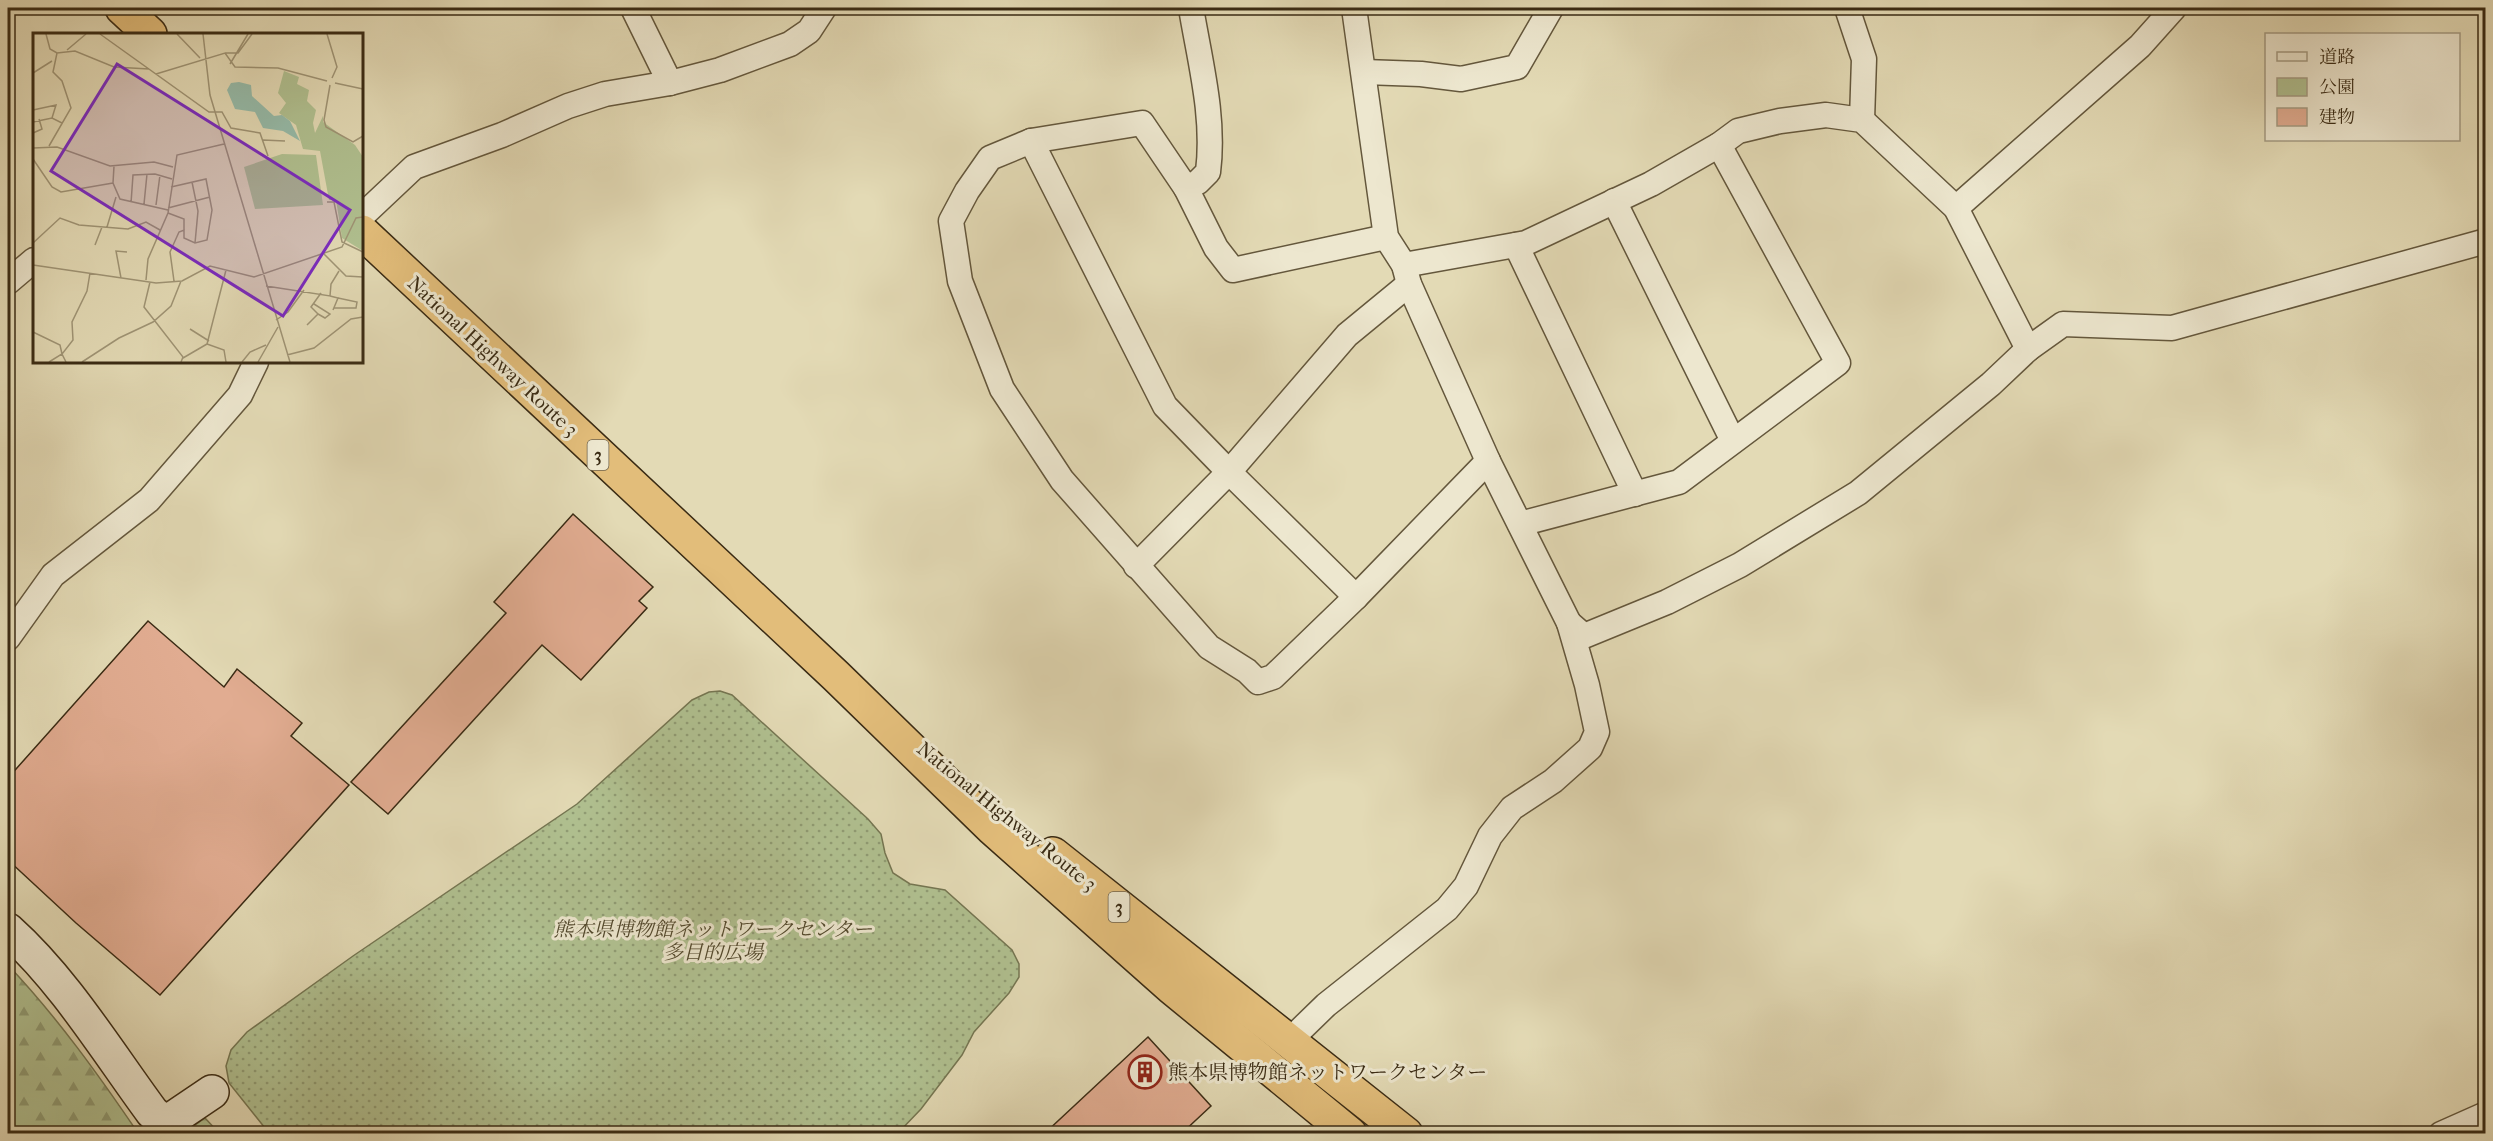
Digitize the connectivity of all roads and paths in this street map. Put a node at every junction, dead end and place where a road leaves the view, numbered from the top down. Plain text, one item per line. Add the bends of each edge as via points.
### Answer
1 (122, 8) edge
2 (633, 8) edge
3 (824, 8) edge
4 (1191, 8) edge
5 (1354, 8) edge
6 (1551, 8) edge
7 (1846, 8) edge
8 (2174, 8) edge
9 (149, 33) edge
10 (1364, 72) junction
11 (670, 83) junction
12 (1862, 120) junction
13 (1032, 141) junction
14 (1719, 145) junction
15 (1186, 188) junction
16 (1614, 201) junction
17 (1956, 208) junction
18 (363, 215) edge
19 (363, 233) edge
20 (1386, 237) junction
21 (2486, 241) edge
22 (1516, 245) junction
23 (33, 261) edge
24 (1406, 274) junction
25 (8, 282) edge
26 (2028, 349) junction
27 (255, 363) edge
28 (1733, 441) junction
29 (1488, 461) junction
30 (1229, 472) junction
31 (1635, 494) junction
32 (1520, 524) junction
33 (1136, 566) junction
34 (1356, 597) junction
35 (1569, 623) junction
36 (8, 638) edge
37 (837, 676) junction
38 (8, 930) edge
39 (1290, 1040) junction
40 (212, 1092) dead end
41 (2486, 1114) edge
42 (1350, 1134) edge
43 (1406, 1134) edge
44 (2441, 1134) edge

1 - 9 highway
2 - 11 street
3 - 11 street via 808,31 790,44 720,70
4 - 15 street via 1212,145 1209,172
5 - 10 street
6 - 10 street via 1517,67 1461,79
7 - 12 street via 1864,59
8 - 17 street via 2140,46
10 - 20 street
11 - 18 street via 596,97 414,166
12 - 14 street via 1826,115 1780,120 1738,131
12 - 17 street
13 - 15 street via 1142,123
13 - 30 street via 1165,406
13 - 33 street via 990,158 951,221 960,281 1002,388 1062,480
14 - 16 street
14 - 28 street via 1838,363
15 - 20 street via 1216,248 1233,270
16 - 22 street
16 - 28 street
17 - 26 street
19 - 37 highway, National Highway Route 3 / 3
20 - 24 street
21 - 26 street via 2172,328 2063,324
22 - 24 street
22 - 31 street
23 - 25 street
24 - 29 street
24 - 30 street via 1347,335
26 - 35 street via 1858,493 1740,565 1667,602 1584,636
27 - 36 street via 240,395 149,500 53,575
28 - 31 street via 1679,482
29 - 32 street
29 - 34 street
30 - 33 street
30 - 34 street
31 - 32 street
32 - 35 street
33 - 34 street via 1209,647 1258,682 1273,677
35 - 39 street via 1597,732 1590,748 1553,781 1512,808 1490,836 1466,886 1447,909 1326,1005
37 - 39 highway, National Highway Route 3 / 3 via 1184,960
37 - 42 highway, National Highway Route 3 / 3 via 1011,845 1171,987
38 - 40 street via 54,977 161,1120 172,1119
39 - 43 highway, National Highway Route 3 / 3
41 - 44 street

